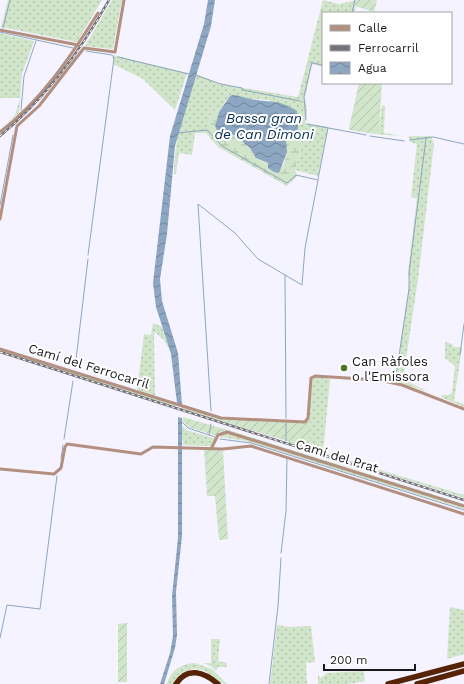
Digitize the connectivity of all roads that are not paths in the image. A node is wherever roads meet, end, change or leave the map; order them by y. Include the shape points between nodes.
1 (124, 0) edge
2 (98, 13) dead end
3 (0, 30) edge
4 (78, 45) junction
5 (0, 132) edge
6 (0, 218) edge
7 (0, 349) edge
8 (464, 409) edge
9 (212, 447) junction
10 (0, 469) edge
11 (464, 506) edge
12 (464, 514) edge
13 (464, 664) edge
14 (464, 671) edge
15 (194, 672) junction
16 (176, 684) edge
17 (211, 684) edge
18 (218, 684) edge
19 (388, 684) edge
20 (417, 684) edge

1 - 6 street via 115,52 84,48 39,106 17,126
2 - 4 street
3 - 4 street
4 - 5 street via 33,101
7 - 8 street, Camí del Ferrocarril via 221,418 305,422 308,418 312,376 379,380 413,388
9 - 10 street via 154,447 140,454 68,444 61,468 54,474
9 - 11 street, Camí del Prat via 218,435 227,432
9 - 12 street via 251,446
13 - 19 highway
14 - 20 highway
15 - 16 highway via 182,676
15 - 17 highway via 204,676
15 - 18 highway via 205,674

